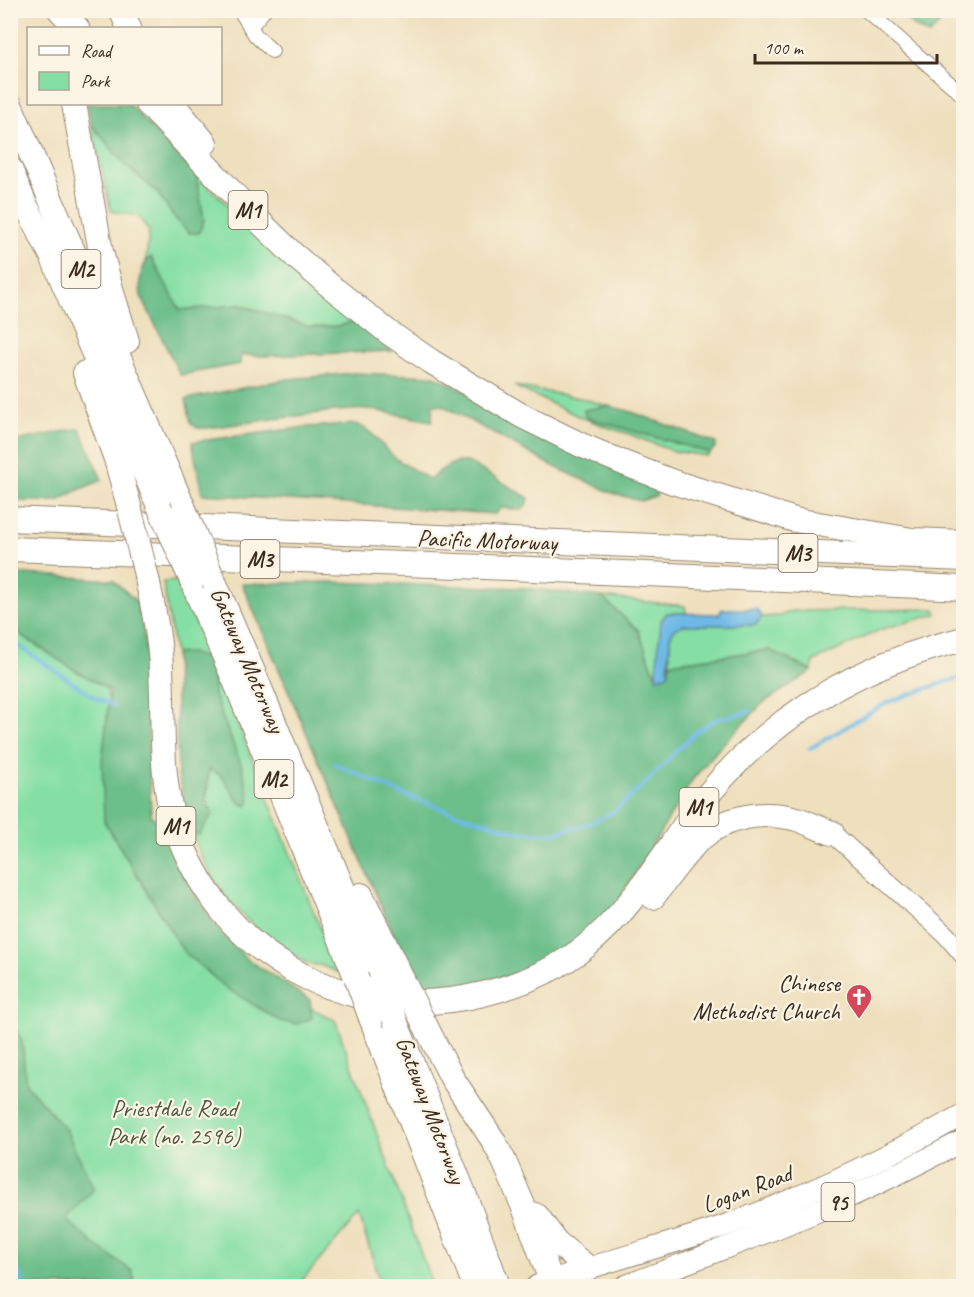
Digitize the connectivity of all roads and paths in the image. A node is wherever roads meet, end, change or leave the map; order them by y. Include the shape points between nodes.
1 (58, 10) edge
2 (121, 10) edge
3 (240, 10) edge
4 (264, 10) edge
5 (866, 10) edge
6 (60, 27) edge
7 (76, 27) edge
8 (129, 27) edge
9 (250, 27) junction
10 (272, 51) dead end
11 (963, 96) edge
12 (10, 105) edge
13 (74, 105) edge
14 (149, 105) edge
15 (174, 105) edge
16 (10, 169) edge
17 (24, 202) junction
18 (357, 307) junction
19 (151, 432) junction
20 (10, 519) edge
21 (963, 542) edge
22 (10, 549) edge
23 (963, 559) edge
24 (963, 588) edge
25 (963, 639) edge
26 (832, 833) joint
27 (963, 956) edge
28 (392, 981) junction
29 (457, 1000) junction
30 (963, 1114) edge
31 (963, 1140) edge
32 (525, 1210) junction
33 (588, 1268) junction
34 (484, 1278) edge
35 (547, 1285) edge
36 (625, 1287) edge

1 - 6 highway
1 - 7 highway
2 - 8 highway
3 - 9 street
4 - 9 street
5 - 11 street
9 - 10 street
12 - 19 highway, Gateway Motorway / M2
13 - 19 highway via 101,252 152,409
14 - 18 highway, M1 via 263,225
15 - 18 highway via 276,220 334,276
16 - 17 highway, Gateway Motorway / M1
17 - 29 highway, M1, bridge via 33,247 94,397 129,506 159,646 167,796 184,850 197,875 238,929 306,978 368,998
17 - 34 highway, Gateway Motorway / M2, bridge via 52,256 235,681 371,1018
18 - 21 highway, M1 via 388,332 487,396 626,464 795,520 912,540
19 - 28 highway, Gateway Motorway / M2, bridge via 321,835
20 - 23 highway, Pacific Motorway / M3
22 - 24 highway, Pacific Motorway / M3
25 - 29 highway, M1 via 885,663 805,706 761,740 717,785 633,896 585,947 520,984
26 - 27 street via 933,922
26 - 29 highway via 797,819 771,815 740,818 719,826 699,840 617,938 582,965 533,991 494,1003 482,1006
28 - 32 highway, bridge via 424,1023 452,1078 493,1140
28 - 34 highway, Gateway Motorway / M2, bridge via 396,1023 455,1171
30 - 33 main road, Logan Road / 95 via 820,1188 722,1226
31 - 36 main road, Logan Road / 95 via 818,1211
32 - 33 highway via 537,1216 556,1242
32 - 35 highway
33 - 35 main road, Logan Road / 95

